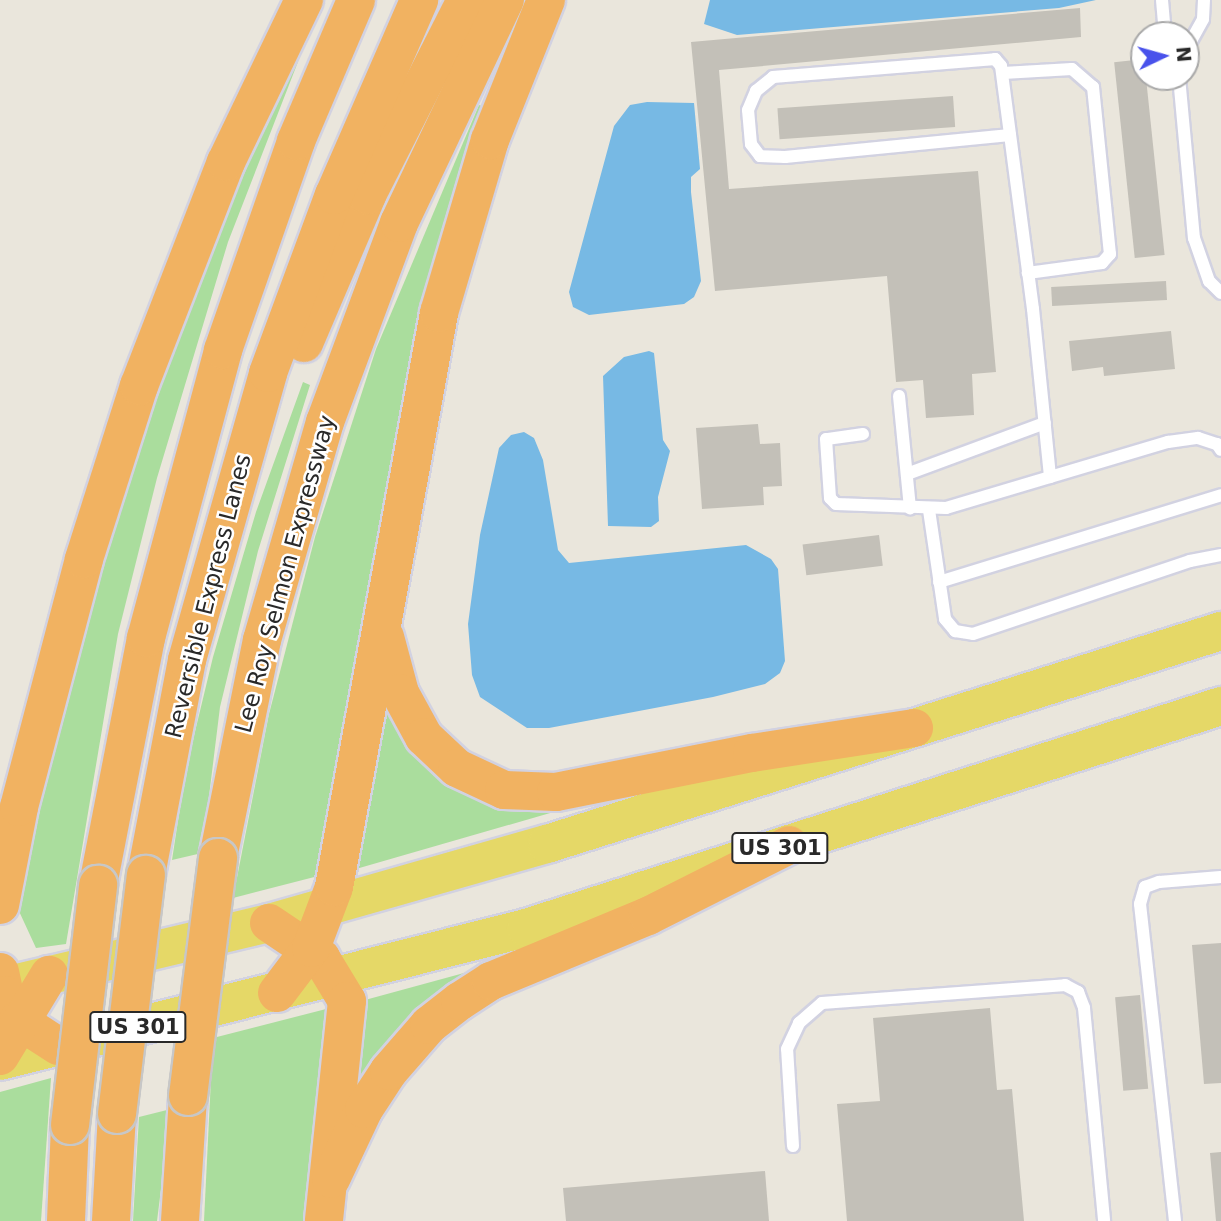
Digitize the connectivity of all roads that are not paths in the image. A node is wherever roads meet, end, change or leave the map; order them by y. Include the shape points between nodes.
1 (304, 0) edge
2 (356, 0) edge
3 (419, 0) edge
4 (466, 0) edge
5 (505, 0) edge
6 (546, 0) edge
7 (1162, 0) edge
8 (1204, 0) edge
9 (1164, 21) edge
10 (1200, 24) edge
11 (1003, 74) junction
12 (1180, 91) edge
13 (1010, 135) junction
14 (1028, 273) junction
15 (1221, 293) edge
16 (899, 396) dead end
17 (1045, 423) junction
18 (863, 434) dead end
19 (1221, 450) edge
20 (244, 452) junction
21 (907, 474) junction
22 (1050, 477) junction
23 (1221, 495) edge
24 (910, 508) junction
25 (929, 510) junction
26 (1221, 555) edge
27 (939, 582) junction
28 (383, 625) junction
29 (1221, 631) edge
30 (1221, 706) edge
31 (914, 728) junction
32 (19, 807) junction
33 (789, 845) junction
34 (0, 846) edge
35 (1221, 877) edge
36 (0, 905) edge
37 (328, 907) junction
38 (269, 923) junction
39 (310, 948) junction
40 (49, 975) junction
41 (337, 978) junction
42 (1, 982) edge
43 (276, 993) junction
44 (18, 1020) junction
45 (58, 1046) junction
46 (0, 1056) edge
47 (0, 1061) edge
48 (793, 1146) dead end
49 (331, 1179) junction
50 (66, 1221) edge
51 (111, 1221) edge
52 (180, 1221) edge
53 (324, 1221) edge
54 (1104, 1221) edge
55 (1175, 1221) edge

1 - 32 highway via 226,162 156,338 84,559
2 - 50 highway, bridge via 287,167 219,363 146,638 98,885 70,1125
3 - 20 highway, Reversible Express Lanes via 329,206
4 - 20 highway via 367,195 298,356
5 - 52 highway, Lee Roy Selmon Expressway, bridge via 399,223 325,422 262,640 218,858 188,1097
6 - 28 highway via 490,140 439,313
7 - 9 lane
8 - 10 lane
11 - 13 lane
11 - 13 lane via 995,59 773,77 756,91 748,110 751,144 760,156 785,157
11 - 14 lane via 1072,69 1093,87 1110,254 1102,263
12 - 15 lane via 1194,238 1209,281
13 - 14 lane
14 - 17 lane
16 - 21 lane
17 - 21 lane
17 - 22 lane
18 - 24 lane via 826,439 830,498 836,504
19 - 22 lane via 1198,438 1168,442
20 - 51 highway, Reversible Express Lanes, bridge via 187,660 146,875 117,1114
21 - 24 lane
22 - 25 lane
23 - 27 lane
24 - 25 lane
25 - 27 lane
26 - 27 lane via 1190,561 973,634 955,631 945,619
28 - 31 highway via 395,678 416,726 457,768 504,790 556,792 752,753
28 - 37 highway
29 - 31 main road
30 - 33 main road, US 301
31 - 37 main road via 547,845
32 - 34 highway
32 - 36 highway
33 - 41 main road, US 301 via 526,928
33 - 49 highway via 648,916 491,981 460,1001 416,1039 382,1081
35 - 55 lane via 1144,887 1140,904
37 - 38 main road
37 - 39 highway
38 - 39 highway
38 - 40 main road
39 - 41 highway
39 - 43 highway
40 - 42 main road
40 - 44 highway
41 - 43 main road, US 301
41 - 49 highway via 348,1012
42 - 44 highway
43 - 45 main road, US 301
44 - 45 highway
44 - 46 highway
45 - 47 main road, US 301
48 - 54 lane via 787,1049 799,1023 822,1003 1065,985 1078,992 1084,1008
49 - 53 highway

